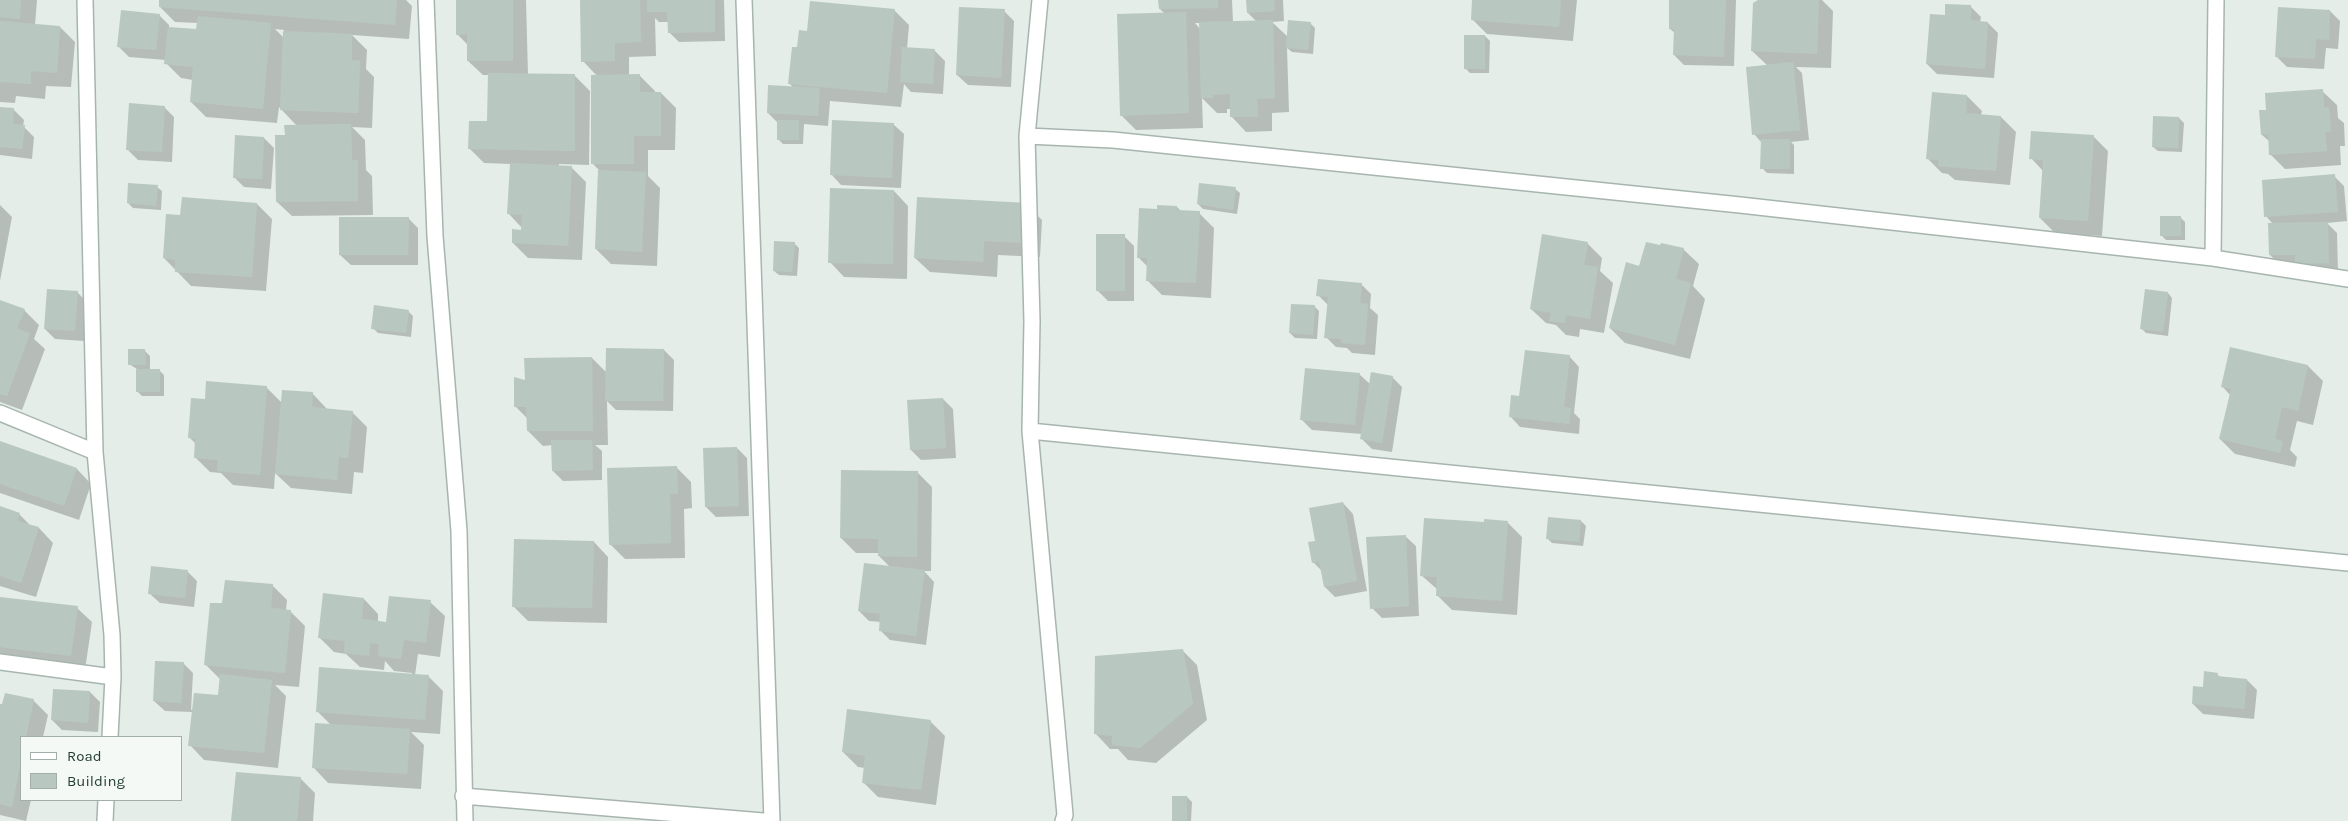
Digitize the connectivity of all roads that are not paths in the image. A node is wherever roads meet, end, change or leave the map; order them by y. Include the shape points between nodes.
1 (85, 0) edge
2 (426, 0) edge
3 (744, 0) edge
4 (1040, 0) edge
5 (2216, 0) edge
6 (1027, 136) junction
7 (2213, 258) junction
8 (2348, 279) edge
9 (0, 413) edge
10 (1030, 431) junction
11 (95, 452) junction
12 (2348, 563) edge
13 (0, 662) edge
14 (113, 677) junction
15 (110, 736) edge
16 (463, 796) junction
17 (106, 801) edge
18 (105, 821) edge
19 (465, 821) edge
20 (763, 821) edge
21 (772, 821) edge
22 (1063, 821) edge

1 - 11 street
2 - 16 street via 435,236 459,531
3 - 21 street
4 - 6 street
5 - 7 street
6 - 7 street via 1113,140 1721,202
6 - 10 street via 1032,321
7 - 8 street
9 - 11 street
10 - 12 street
10 - 22 street
11 - 14 street
13 - 14 street
14 - 15 street
16 - 19 street
16 - 20 street
17 - 18 street

